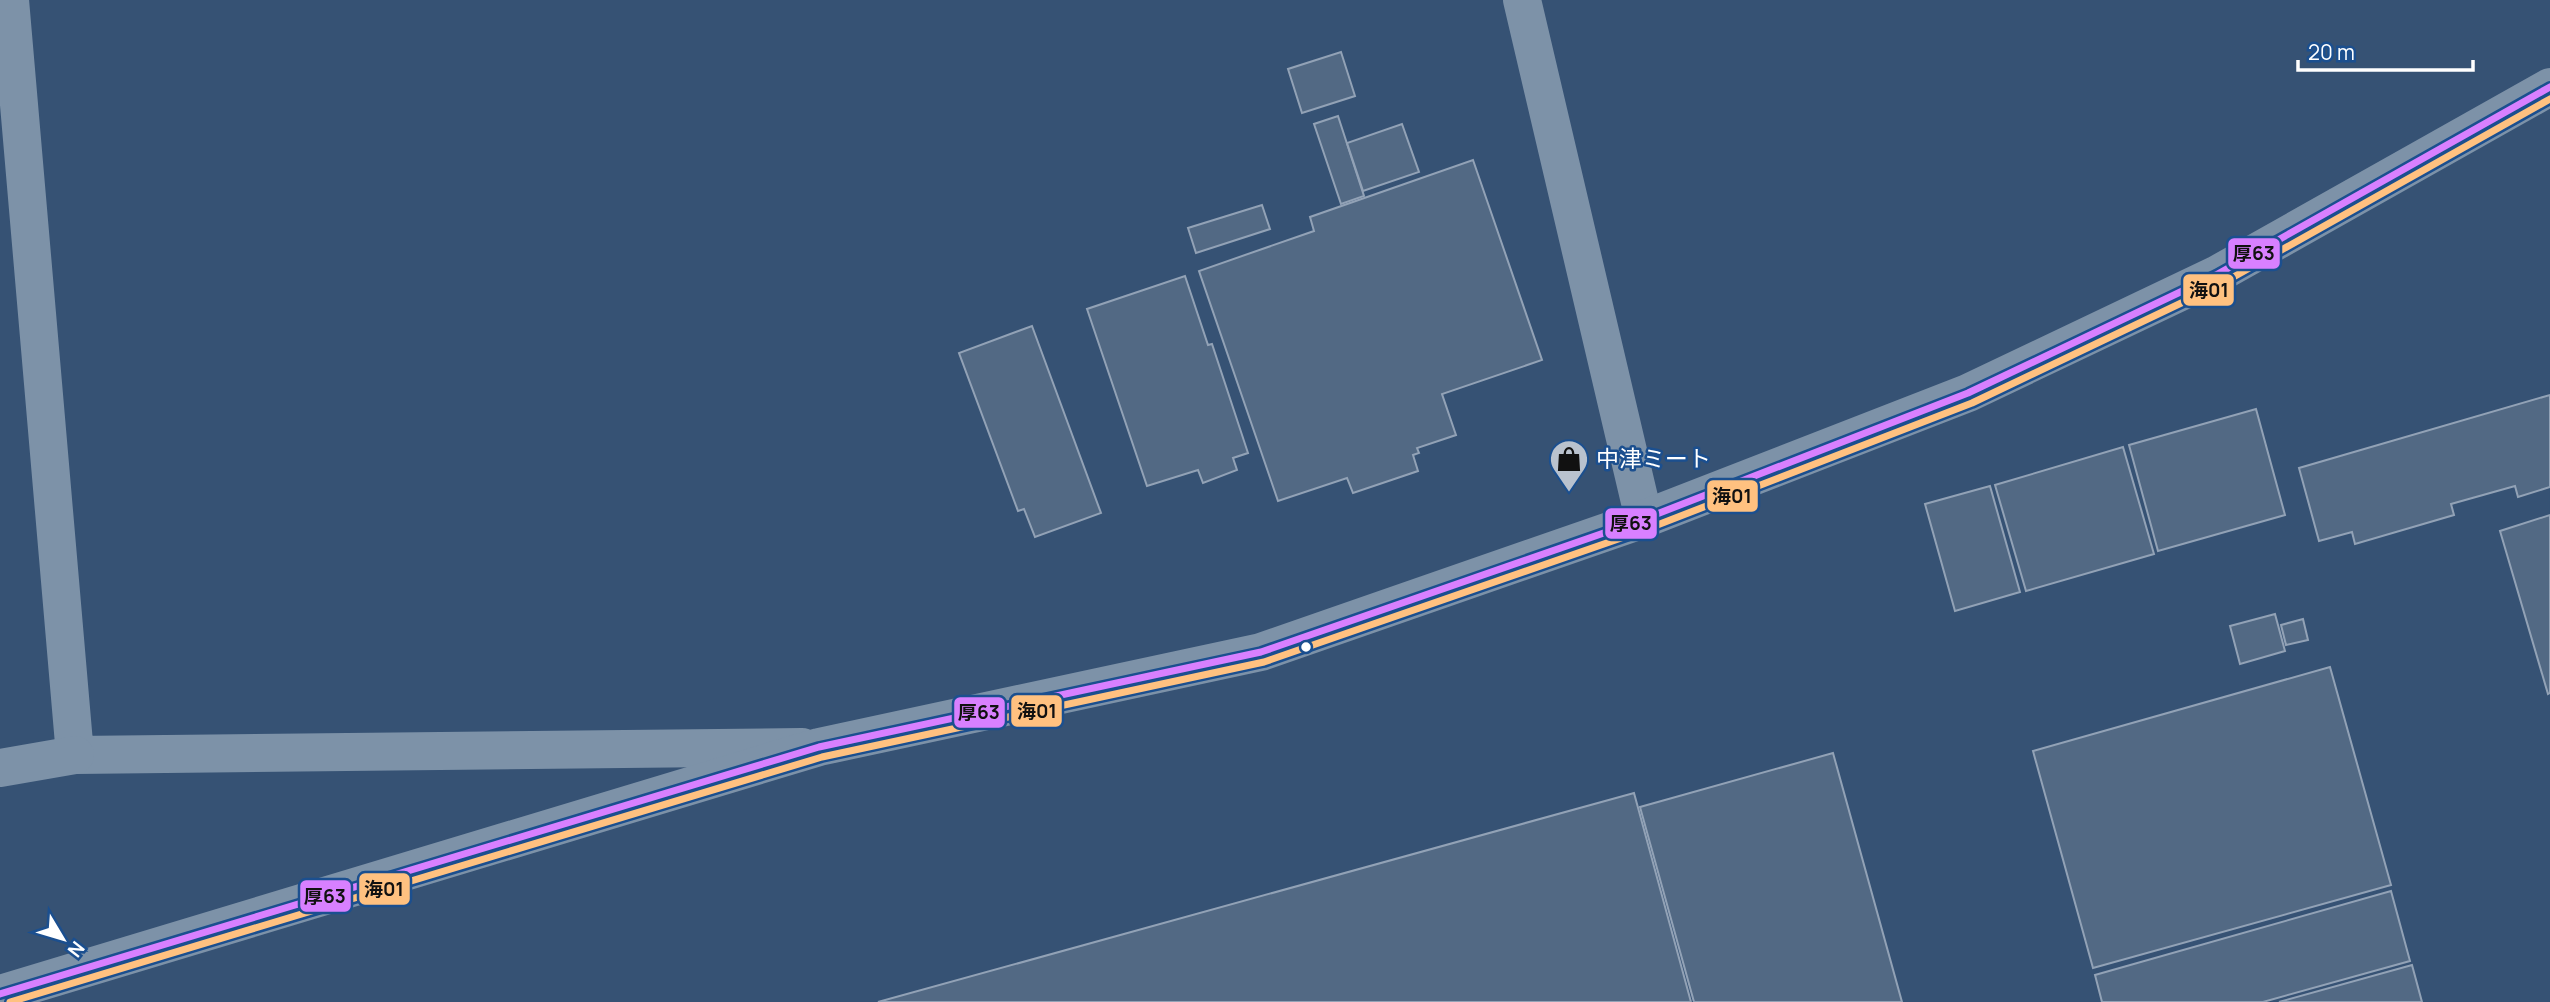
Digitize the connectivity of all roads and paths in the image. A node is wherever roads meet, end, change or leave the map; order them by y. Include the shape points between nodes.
1 (10, 0) edge
2 (1522, 0) edge
3 (2550, 87) edge
4 (1644, 519) junction
5 (819, 747) junction
6 (75, 755) junction
7 (0, 768) edge
8 (0, 994) edge

1 - 6 street
2 - 4 street
3 - 4 street via 2204,281 1968,393
4 - 5 street via 1261,652
5 - 6 street
5 - 8 street
6 - 7 street

